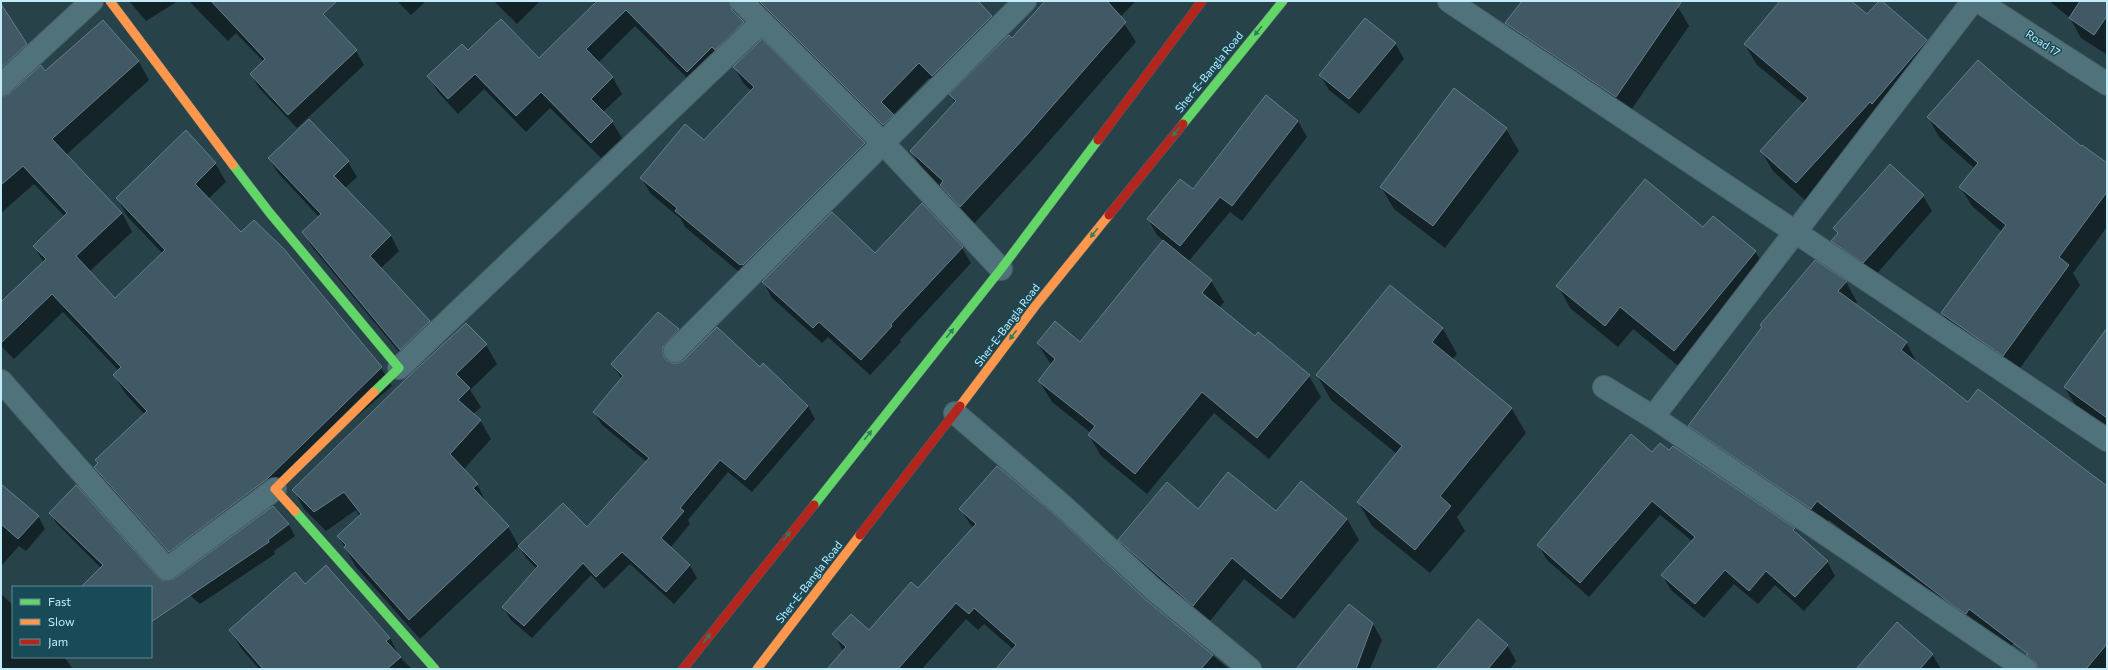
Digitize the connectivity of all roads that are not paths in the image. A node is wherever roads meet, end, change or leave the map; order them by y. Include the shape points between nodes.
1 (92, 1) edge
2 (110, 1) edge
3 (741, 1) edge
4 (1025, 1) edge
5 (1202, 1) edge
6 (1282, 1) edge
7 (1449, 1) edge
8 (1973, 1) edge
9 (1978, 1) edge
10 (762, 22) junction
11 (2107, 84) edge
12 (1, 85) edge
13 (884, 144) junction
14 (1796, 232) junction
15 (1001, 269) junction
16 (676, 351) dead end
17 (398, 368) junction
18 (1, 382) edge
19 (1604, 387) dead end
20 (955, 413) junction
21 (1653, 417) junction
22 (2107, 440) edge
23 (275, 489) junction
24 (435, 669) edge
25 (683, 669) edge
26 (757, 669) edge
27 (1250, 669) edge
28 (2025, 669) edge

1 - 12 street
2 - 17 main road via 269,212
3 - 10 street
4 - 13 street
5 - 15 main road
6 -> 20 main road, Sher-E-Bangla Road via 1036,305
7 - 14 street
8 - 14 street
9 - 11 street, Road 17
10 - 13 street
10 - 17 street
13 - 15 street
13 - 16 street
14 - 21 street
14 - 22 street
25 -> 15 main road
17 - 23 main road
18 - 23 street via 167,569
19 - 21 street
20 - 26 main road, Sher-E-Bangla Road
20 - 27 street via 1062,505 1153,589
21 - 28 street
23 - 24 main road

